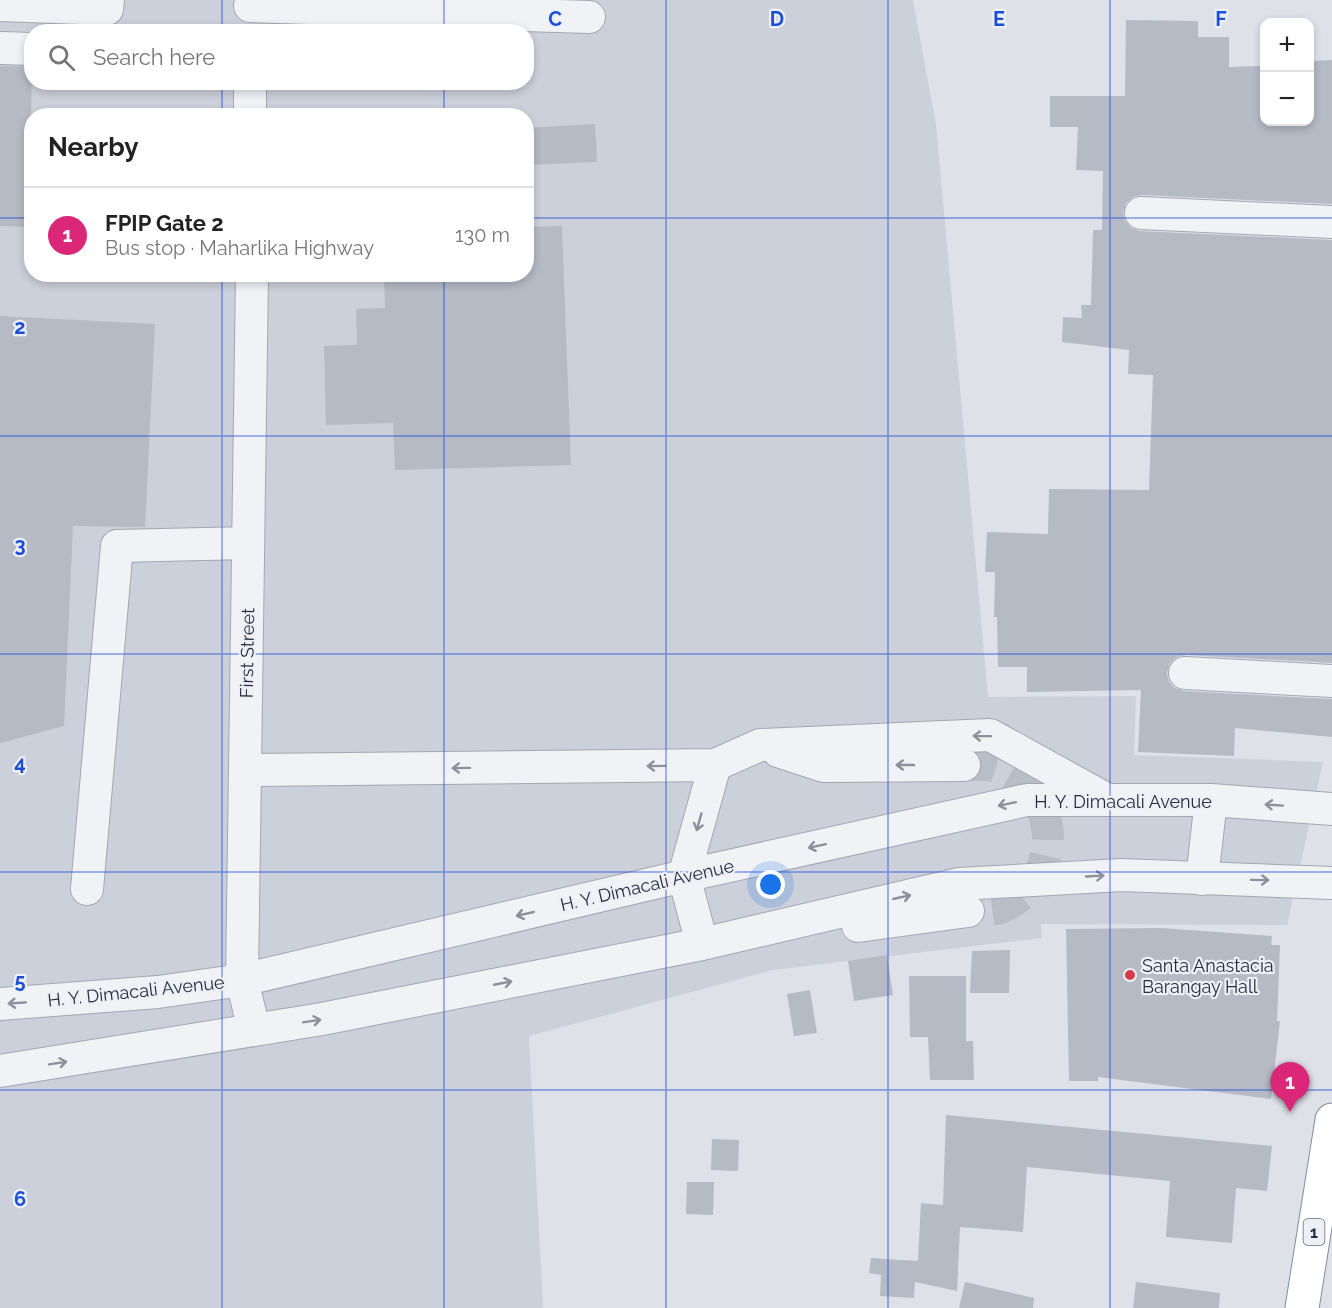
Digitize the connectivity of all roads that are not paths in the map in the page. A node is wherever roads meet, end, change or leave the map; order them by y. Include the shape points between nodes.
1 (108, 0) edge
2 (0, 5) edge
3 (366, 5) edge
4 (250, 12) edge
5 (589, 17) dead end
6 (0, 48) edge
7 (24, 49) edge
8 (250, 90) edge
9 (250, 108) edge
10 (1141, 213) dead end
11 (1332, 222) edge
12 (252, 282) edge
13 (248, 543) junction
14 (1185, 673) dead end
15 (1332, 681) edge
16 (760, 745) junction
17 (715, 765) junction
18 (964, 765) tunnel mouth
19 (245, 770) junction
20 (1107, 800) junction
21 (1211, 800) junction
22 (1332, 809) edge
23 (684, 876) junction
24 (1202, 879) junction
25 (1332, 883) edge
26 (87, 889) dead end
27 (968, 911) tunnel mouth
28 (779, 925) junction
29 (702, 944) junction
30 (242, 980) junction
31 (0, 1004) edge
32 (254, 1030) junction
33 (0, 1071) edge
34 (1332, 1120) edge
35 (1302, 1308) edge

1 - 2 street via 106,9
3 - 4 street
3 - 5 street
6 - 7 street
8 - 9 street
10 - 11 street
12 - 13 street, First Street
13 - 19 street, First Street
13 - 26 street via 117,546
14 - 15 street
16 - 17 street
18 -> 16 street via 824,766
20 -> 16 street via 990,735
17 -> 19 street
17 -> 23 street
19 - 30 street, First Street
20 - 21 street, H. Y. Dimacali Avenue
20 -> 23 street, H. Y. Dimacali Avenue via 1027,800
22 -> 21 street, H. Y. Dimacali Avenue
21 - 24 street
23 - 29 street
23 -> 30 street, H. Y. Dimacali Avenue
24 -> 25 street
28 -> 24 street via 959,884 1122,875
27 - 28 street via 828,930
28 - 29 street
32 -> 29 street
30 -> 31 street, H. Y. Dimacali Avenue via 158,992
30 - 32 street, First Street
33 -> 32 street
34 - 35 highway, 1

